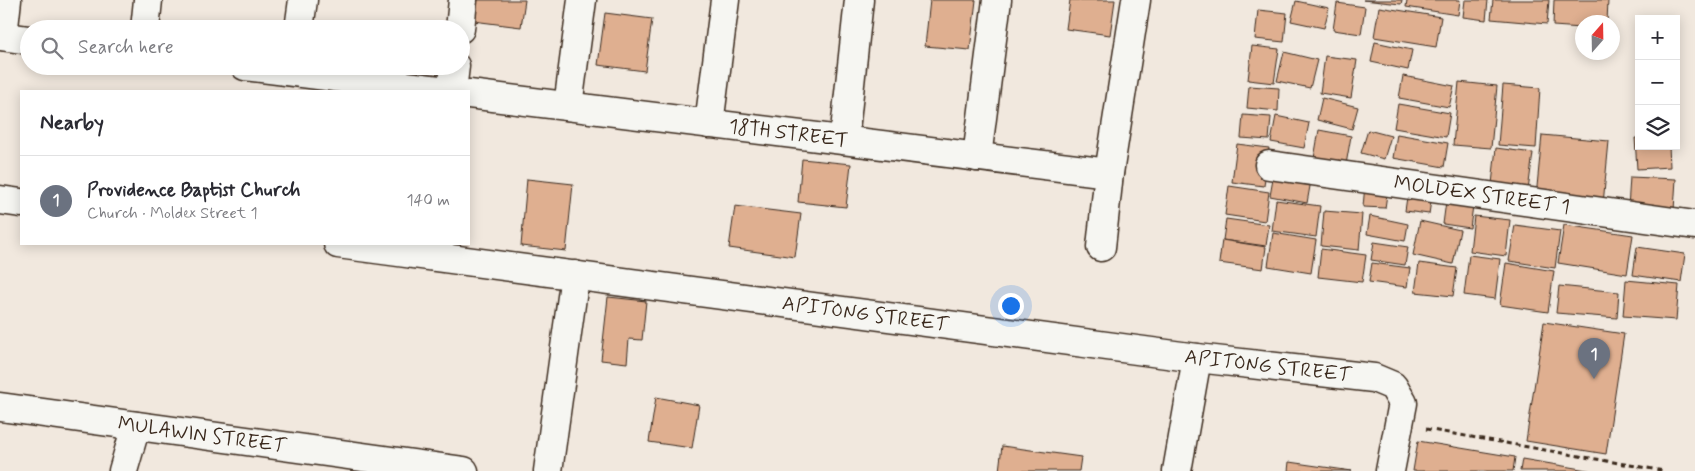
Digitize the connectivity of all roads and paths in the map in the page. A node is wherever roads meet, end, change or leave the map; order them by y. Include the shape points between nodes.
1 (7, 0) edge
2 (148, 0) edge
3 (303, 0) edge
4 (464, 0) edge
5 (582, 0) edge
6 (725, 0) edge
7 (859, 0) edge
8 (997, 0) edge
9 (1136, 0) edge
10 (146, 20) edge
11 (300, 20) edge
12 (461, 20) edge
13 (11, 37) edge
14 (336, 75) edge
15 (454, 75) edge
16 (440, 90) edge
17 (452, 90) edge
18 (470, 94) edge
19 (568, 106) junction
20 (708, 124) junction
21 (844, 140) junction
22 (977, 157) junction
23 (1269, 165) dead end
24 (1109, 173) junction
25 (0, 200) edge
26 (20, 203) edge
27 (1695, 225) edge
28 (346, 245) edge
29 (1101, 247) dead end
30 (576, 274) junction
31 (1197, 358) junction
32 (0, 407) edge
33 (1398, 422) junction
34 (136, 426) junction
35 (340, 463) edge
36 (123, 471) edge
37 (464, 471) edge
38 (548, 471) edge
39 (1177, 471) edge
40 (1390, 471) edge
41 (1664, 471) edge

1 - 13 street
2 - 10 street
3 - 11 street
4 - 12 street
5 - 19 street
6 - 20 street
7 - 21 street
8 - 22 street
9 - 24 street
14 - 16 street
15 - 17 street
18 - 19 street, 18TH STREET
19 - 20 street, 18TH STREET
20 - 21 street, 18TH STREET
21 - 22 street, 18TH STREET
22 - 24 street, 18TH STREET
23 - 27 street, MOLDEX STREET 1
24 - 29 street
25 - 26 street
28 - 30 street, APITONG STREET
30 - 31 street, APITONG STREET
30 - 38 street
31 - 33 street, APITONG STREET via 1374,378 1393,386 1403,403
31 - 39 street
32 - 34 street, MULAWIN STREET
33 - 40 street
33 - 41 path
34 - 35 street, MULAWIN STREET
34 - 36 street
35 - 37 street, MULAWIN STREET

